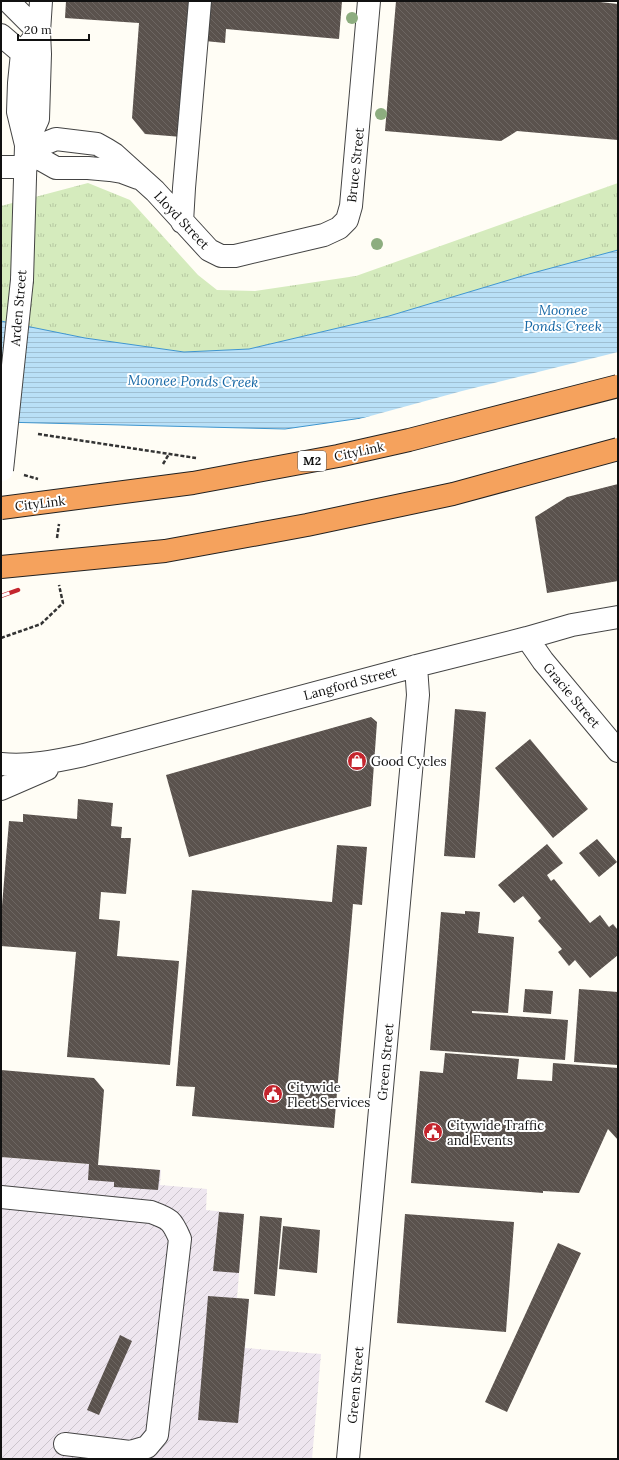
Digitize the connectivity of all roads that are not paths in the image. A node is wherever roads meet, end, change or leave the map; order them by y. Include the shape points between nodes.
1 (8, 1) edge
2 (42, 1) edge
3 (200, 1) edge
4 (369, 1) edge
5 (39, 32) junction
6 (1, 35) edge
7 (31, 54) junction
8 (26, 154) junction
9 (1, 167) edge
10 (144, 182) junction
11 (182, 222) junction
12 (221, 256) joint
13 (618, 386) edge
14 (618, 449) edge
15 (1, 475) edge
16 (1, 508) edge
17 (1, 567) edge
18 (618, 617) edge
19 (527, 638) junction
20 (416, 666) junction
21 (618, 751) edge
22 (84, 755) junction
23 (1, 764) edge
24 (1, 788) edge
25 (1, 1196) edge
26 (65, 1444) dead end
27 (348, 1459) edge

1 - 5 street
2 - 5 street, Arden Street
3 - 11 street
4 - 12 street, Bruce Street via 354,186 346,220 339,228 324,234 235,256
5 - 7 street, Arden Street
6 - 7 street
7 - 8 street, Arden Street via 18,112
8 - 9 street
8 - 10 street, Lloyd Street via 56,168 110,170
8 - 10 street, Lloyd Street via 56,139 96,144 114,154
8 - 15 street, Arden Street, bridge via 22,280
10 - 11 street, Lloyd Street via 169,205
11 - 12 street, Lloyd Street via 209,250
13 - 16 highway, CityLink / M2, bridge via 338,456 193,483
14 - 17 highway, bridge via 453,494 307,525 165,551
18 - 19 street, Langford Street via 572,624
19 - 20 street, Langford Street
19 - 21 street, Gracie Street
20 - 22 street, Langford Street
20 - 27 street, Green Street via 418,695
22 - 23 street, Langford Street via 32,765
22 - 24 street, Langford Street
25 - 26 street via 151,1212 174,1224 180,1239 157,1435 148,1447 130,1452

